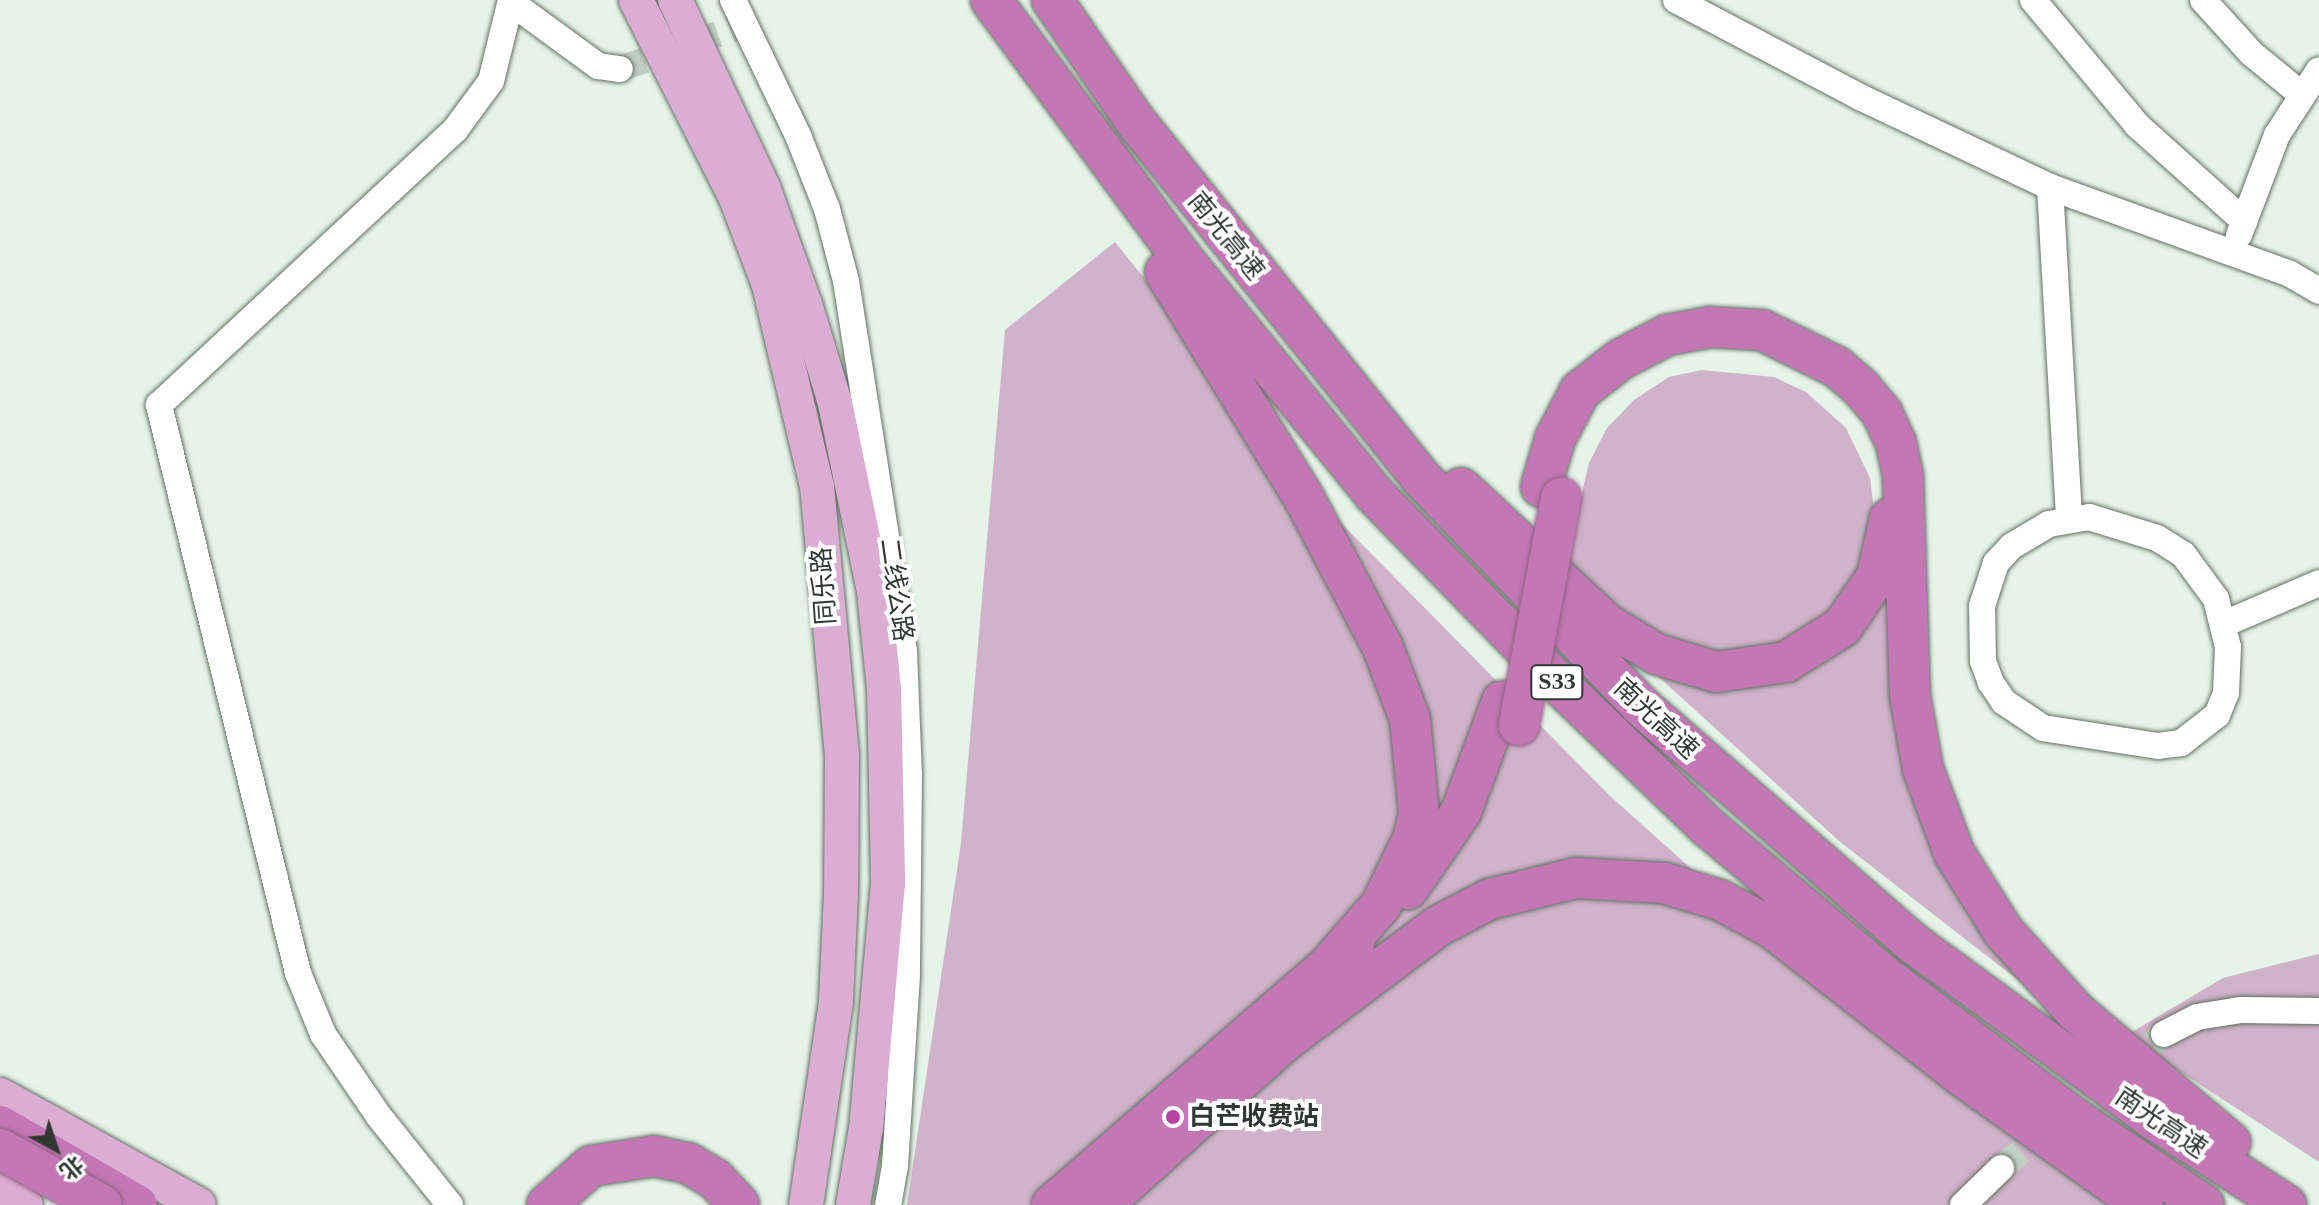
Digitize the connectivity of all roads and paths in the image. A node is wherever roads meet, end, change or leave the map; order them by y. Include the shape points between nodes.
1 (636, 0) edge
2 (675, 0) edge
3 (733, 0) edge
4 (991, 0) edge
5 (1052, 0) edge
6 (1676, 0) edge
7 (2033, 0) edge
8 (2203, 0) edge
9 (511, 1) edge
10 (1021, 46) junction
11 (620, 69) tunnel mouth
12 (2319, 70) edge
13 (2301, 94) junction
14 (2050, 187) junction
15 (2244, 221) junction
16 (2232, 255) junction
17 (2319, 291) edge
18 (1309, 342) junction
19 (1551, 492) junction
20 (2069, 518) junction
21 (2319, 583) edge
22 (2224, 624) junction
23 (1511, 713) junction
24 (1333, 960) junction
25 (2319, 1011) edge
26 (2164, 1034) tunnel mouth
27 (1289, 1038) junction
28 (0, 1095) edge
29 (0, 1126) edge
30 (0, 1149) edge
31 (2001, 1168) tunnel mouth
32 (0, 1190) edge
33 (26, 1205) edge
34 (102, 1205) edge
35 (137, 1205) edge
36 (199, 1205) edge
37 (450, 1205) edge
38 (547, 1205) edge
39 (739, 1205) edge
40 (806, 1205) edge
41 (853, 1205) edge
42 (888, 1205) edge
43 (1052, 1205) edge
44 (1102, 1205) edge
45 (1963, 1205) edge
46 (2143, 1205) edge
47 (2204, 1205) edge
48 (2286, 1205) edge
49 (2312, 1205) edge

1 - 40 main road, 同乐路 via 682,83 753,241 786,351 817,486 842,755 841,894 836,1002
2 - 41 main road, 同乐路 via 763,187 805,304 835,403 874,592 884,688 888,883 866,1128
3 - 42 street, 二线公路 via 799,138 827,209 846,281 904,652 907,975
4 - 10 highway, 南光高速 / S33
5 - 18 highway, 南光高速 / S33 via 1136,122
6 - 14 street via 1862,98
7 - 15 street via 2137,125
8 - 13 street via 2251,53
9 - 11 street via 598,66
9 - 37 street via 491,81 455,130 159,405 298,973 323,1034 378,1115
10 - 24 highway via 1304,498 1401,689 1417,775 1419,814 1413,839 1381,905
10 - 47 highway, 南光高速 / S33 via 1181,257 1374,494 1640,764 1882,974 2080,1122
12 - 13 street
13 - 15 street via 2272,145
14 - 16 street
14 - 20 street
15 - 16 street
16 - 17 street via 2290,274
18 - 19 highway via 1572,594 1637,644 1683,666 1716,672 1756,670 1816,647 1842,627 1877,576 1890,509 1875,445 1836,394 1779,362 1701,353 1662,361 1623,387 1594,419
18 - 48 highway, 南光高速 / S33 via 1484,549 1740,797 1988,1001
19 - 23 highway, bridge
19 - 49 highway via 1555,439 1580,391 1621,359 1667,335 1710,327 1762,330 1837,367 1862,389 1882,413 1899,454 1907,520 1910,696 1923,769 1954,853 2003,931 2076,1012 2173,1097
20 - 22 street via 2109,520 2183,554 2203,576
20 - 22 street via 2012,546 1986,583 1983,661 2004,702 2022,718 2066,733 2158,746 2181,743 2217,715 2226,693
21 - 22 street
23 - 24 highway via 1441,845 1392,907
23 - 27 highway via 1492,797 1454,864 1405,924
24 - 43 highway
25 - 26 street via 2241,1010 2197,1017
27 - 44 highway
27 - 46 highway via 1438,926 1490,899 1576,878 1664,883 1720,900 1772,928 1958,1073
28 - 36 main road
29 - 35 highway
30 - 34 highway, bridge
31 - 45 street
32 - 33 main road
38 - 39 highway via 591,1166 654,1156 688,1163 715,1179

